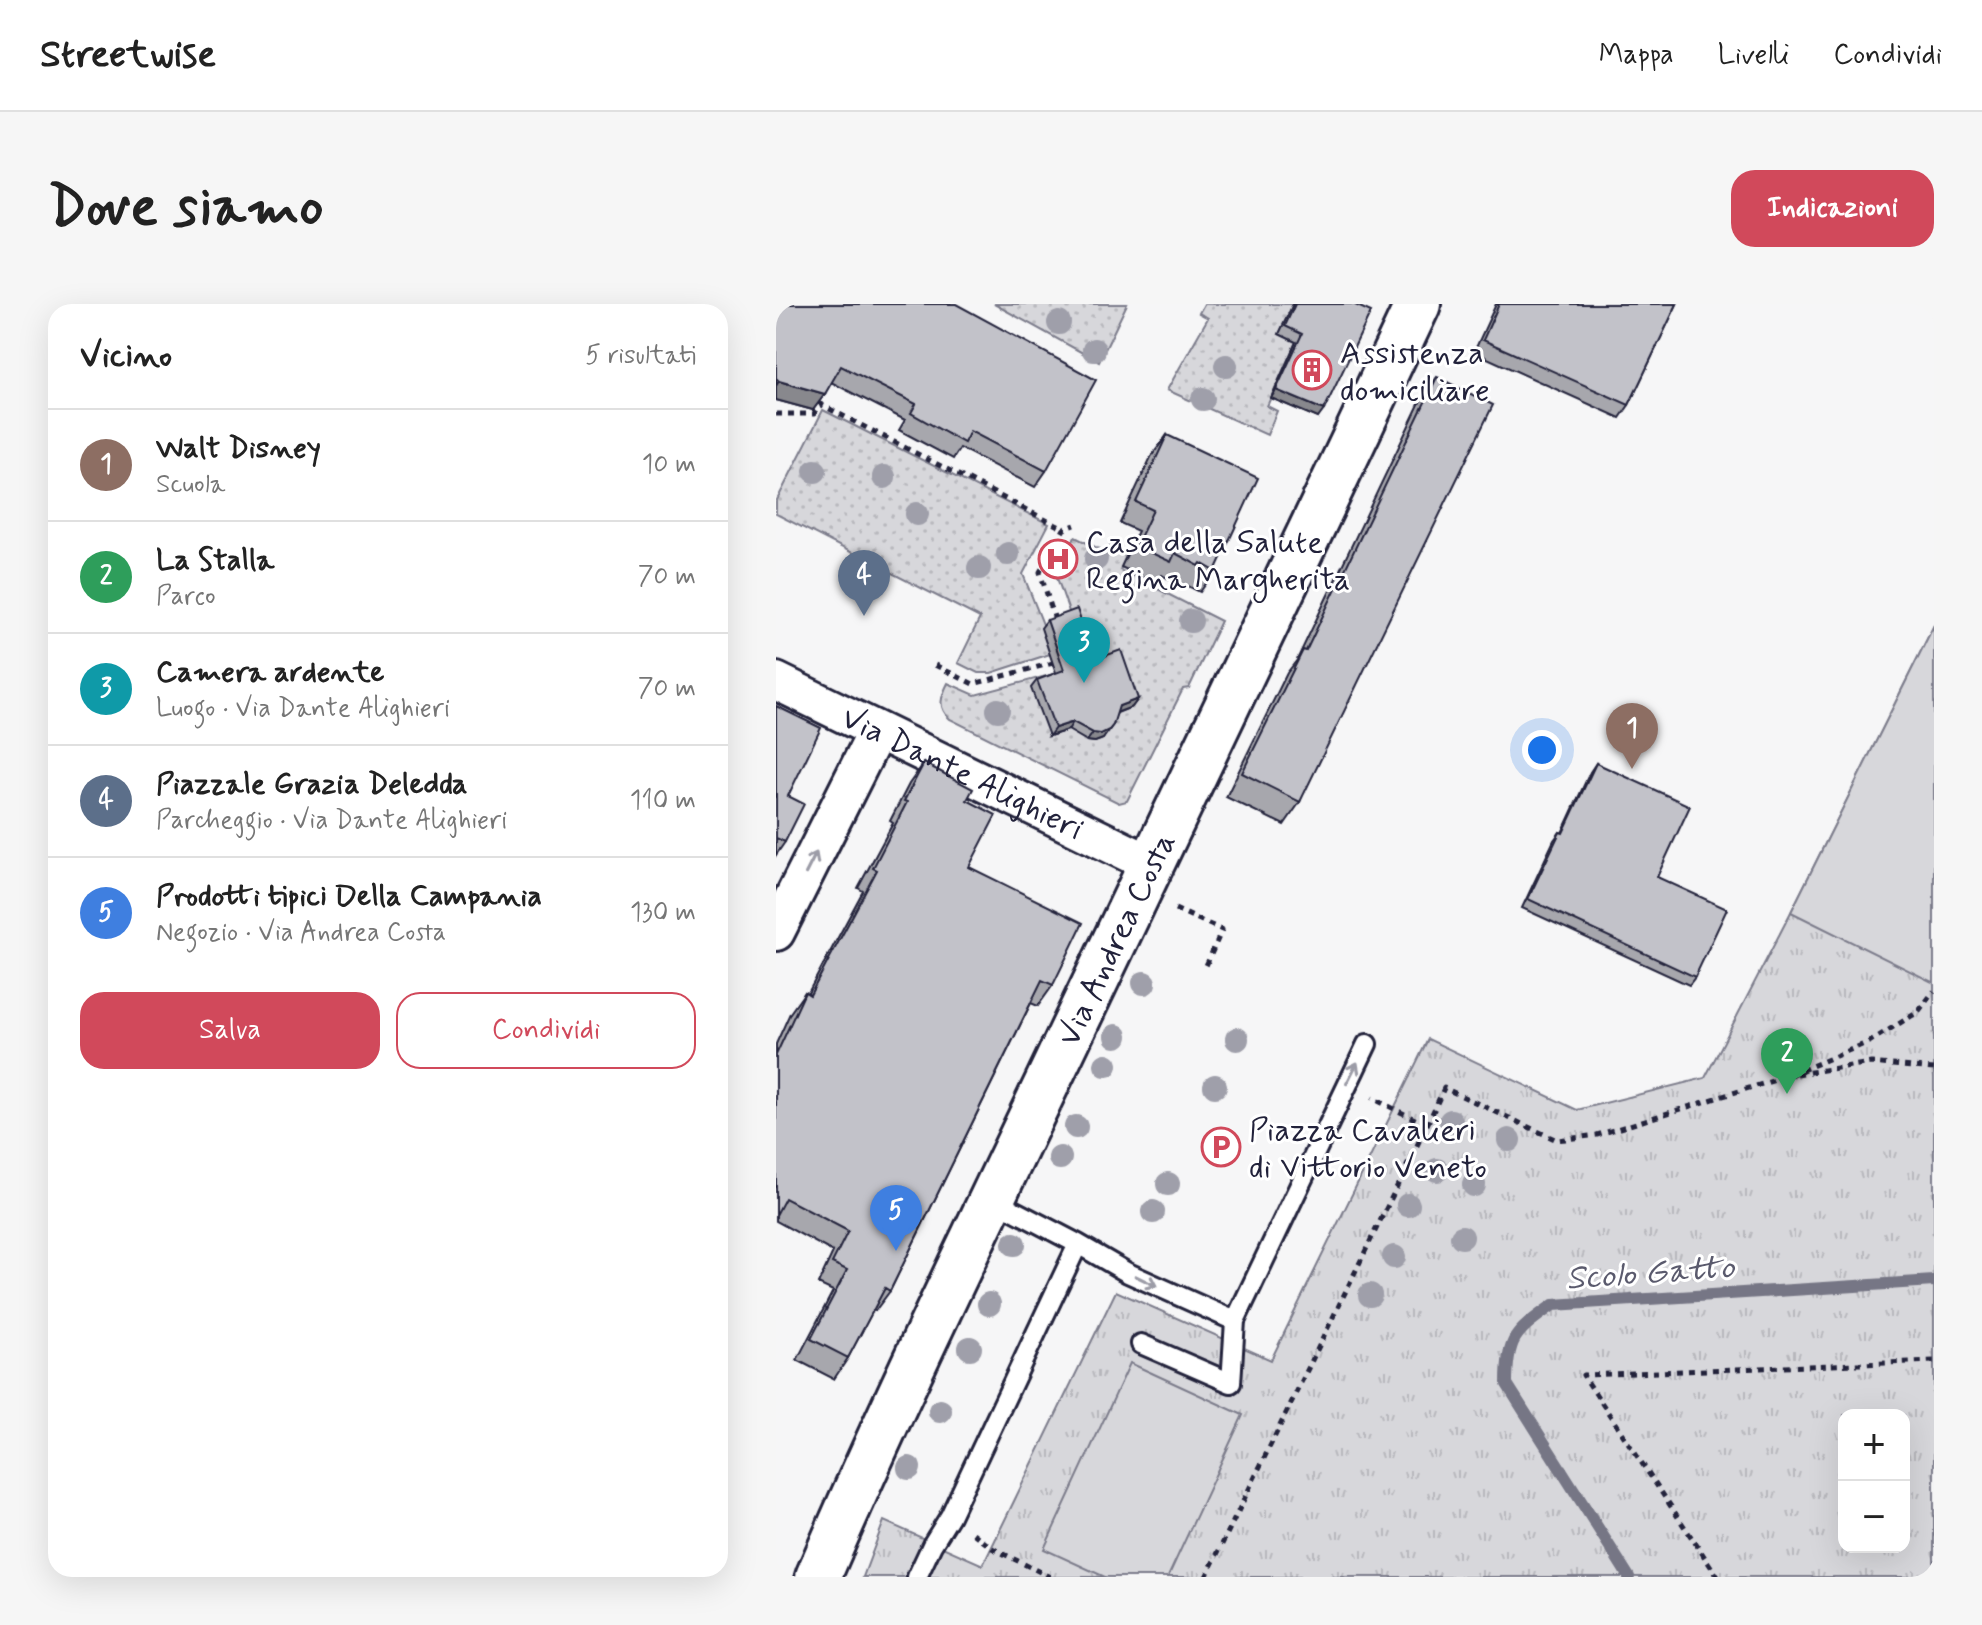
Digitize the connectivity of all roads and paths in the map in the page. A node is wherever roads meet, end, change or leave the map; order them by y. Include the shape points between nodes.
1 (1418, 304) edge
2 (776, 414) edge
3 (1075, 525) dead end
4 (1064, 529) junction
5 (1056, 623) edge
6 (1053, 663) dead end
7 (935, 665) dead end
8 (776, 681) edge
9 (877, 731) junction
10 (1144, 878) junction
11 (776, 932) edge
12 (1204, 970) dead end
13 (1934, 991) edge
14 (1367, 1044) dead end
15 (1934, 1069) edge
16 (1788, 1076) junction
17 (1346, 1085) junction
18 (1427, 1125) junction
19 (992, 1199) junction
20 (1078, 1244) junction
21 (1235, 1321) junction
22 (1141, 1344) dead end
23 (1934, 1361) edge
24 (950, 1516) junction
25 (818, 1577) edge
26 (917, 1577) edge
27 (1050, 1577) edge
28 (1206, 1577) edge
29 (1718, 1577) edge

1 - 10 main road, Via Andrea Costa
2 - 4 path via 814,414 820,404
3 - 4 path
4 - 5 path via 1040,572
6 - 7 path via 973,684
8 - 9 street, Via Dante Alighieri
9 - 10 street, Via Dante Alighieri
11 -> 9 street
10 - 12 path via 1222,930
10 - 19 main road, Via Andrea Costa
13 - 16 path via 1918,1012 1869,1042
17 -> 14 lane
15 - 16 path via 1871,1063
16 - 18 path via 1597,1135 1557,1140 1444,1088
17 - 18 path
17 - 21 lane
18 - 28 path
19 - 20 lane
19 - 25 main road, Via Andrea Costa
20 -> 21 lane via 1128,1273
20 - 24 lane
21 - 22 lane via 1231,1383
23 - 29 path via 1583,1375
24 - 26 lane
24 - 27 path via 992,1548

